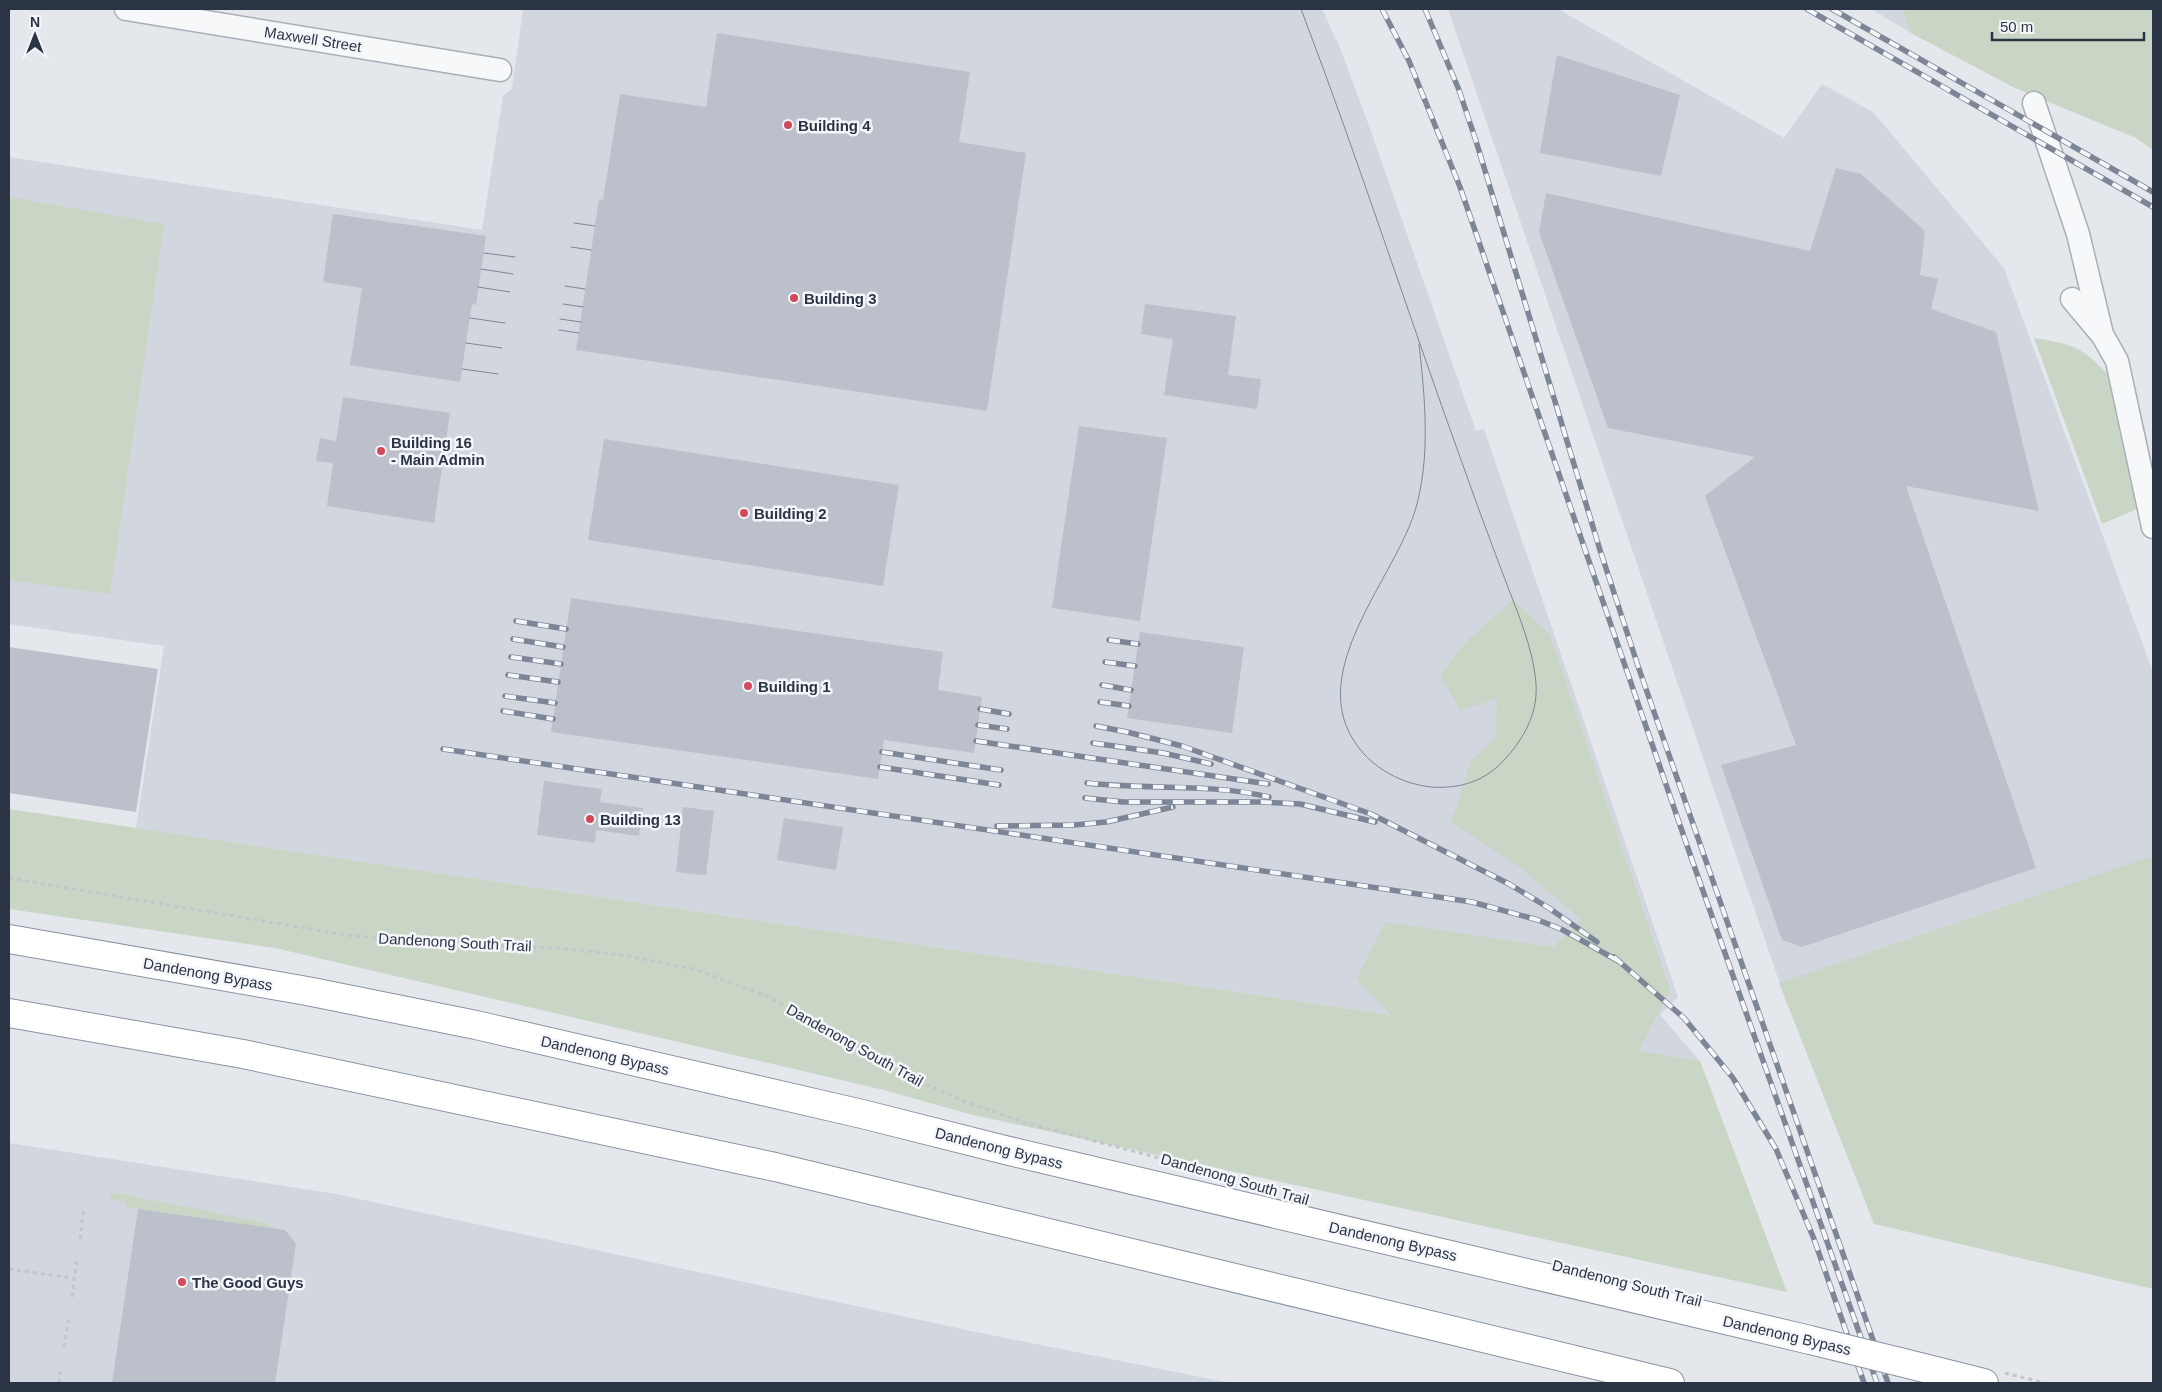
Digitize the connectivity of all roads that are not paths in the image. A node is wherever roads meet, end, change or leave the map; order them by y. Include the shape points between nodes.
1 (126, 9) edge
2 (500, 70) dead end
3 (2034, 104) dead end
4 (2072, 299) dead end
5 (2102, 334) junction
6 (2153, 527) edge
7 (9, 939) edge
8 (9, 1013) edge
9 (1670, 1383) edge
10 (1984, 1383) edge

1 - 2 street, Maxwell Street
3 - 5 street via 2078,234
4 - 5 street
5 - 6 street via 2112,349 2122,378
7 - 10 highway, Dandenong Bypass, bridge via 307,991 476,1025 862,1114
8 - 9 highway via 290,1064 775,1167

